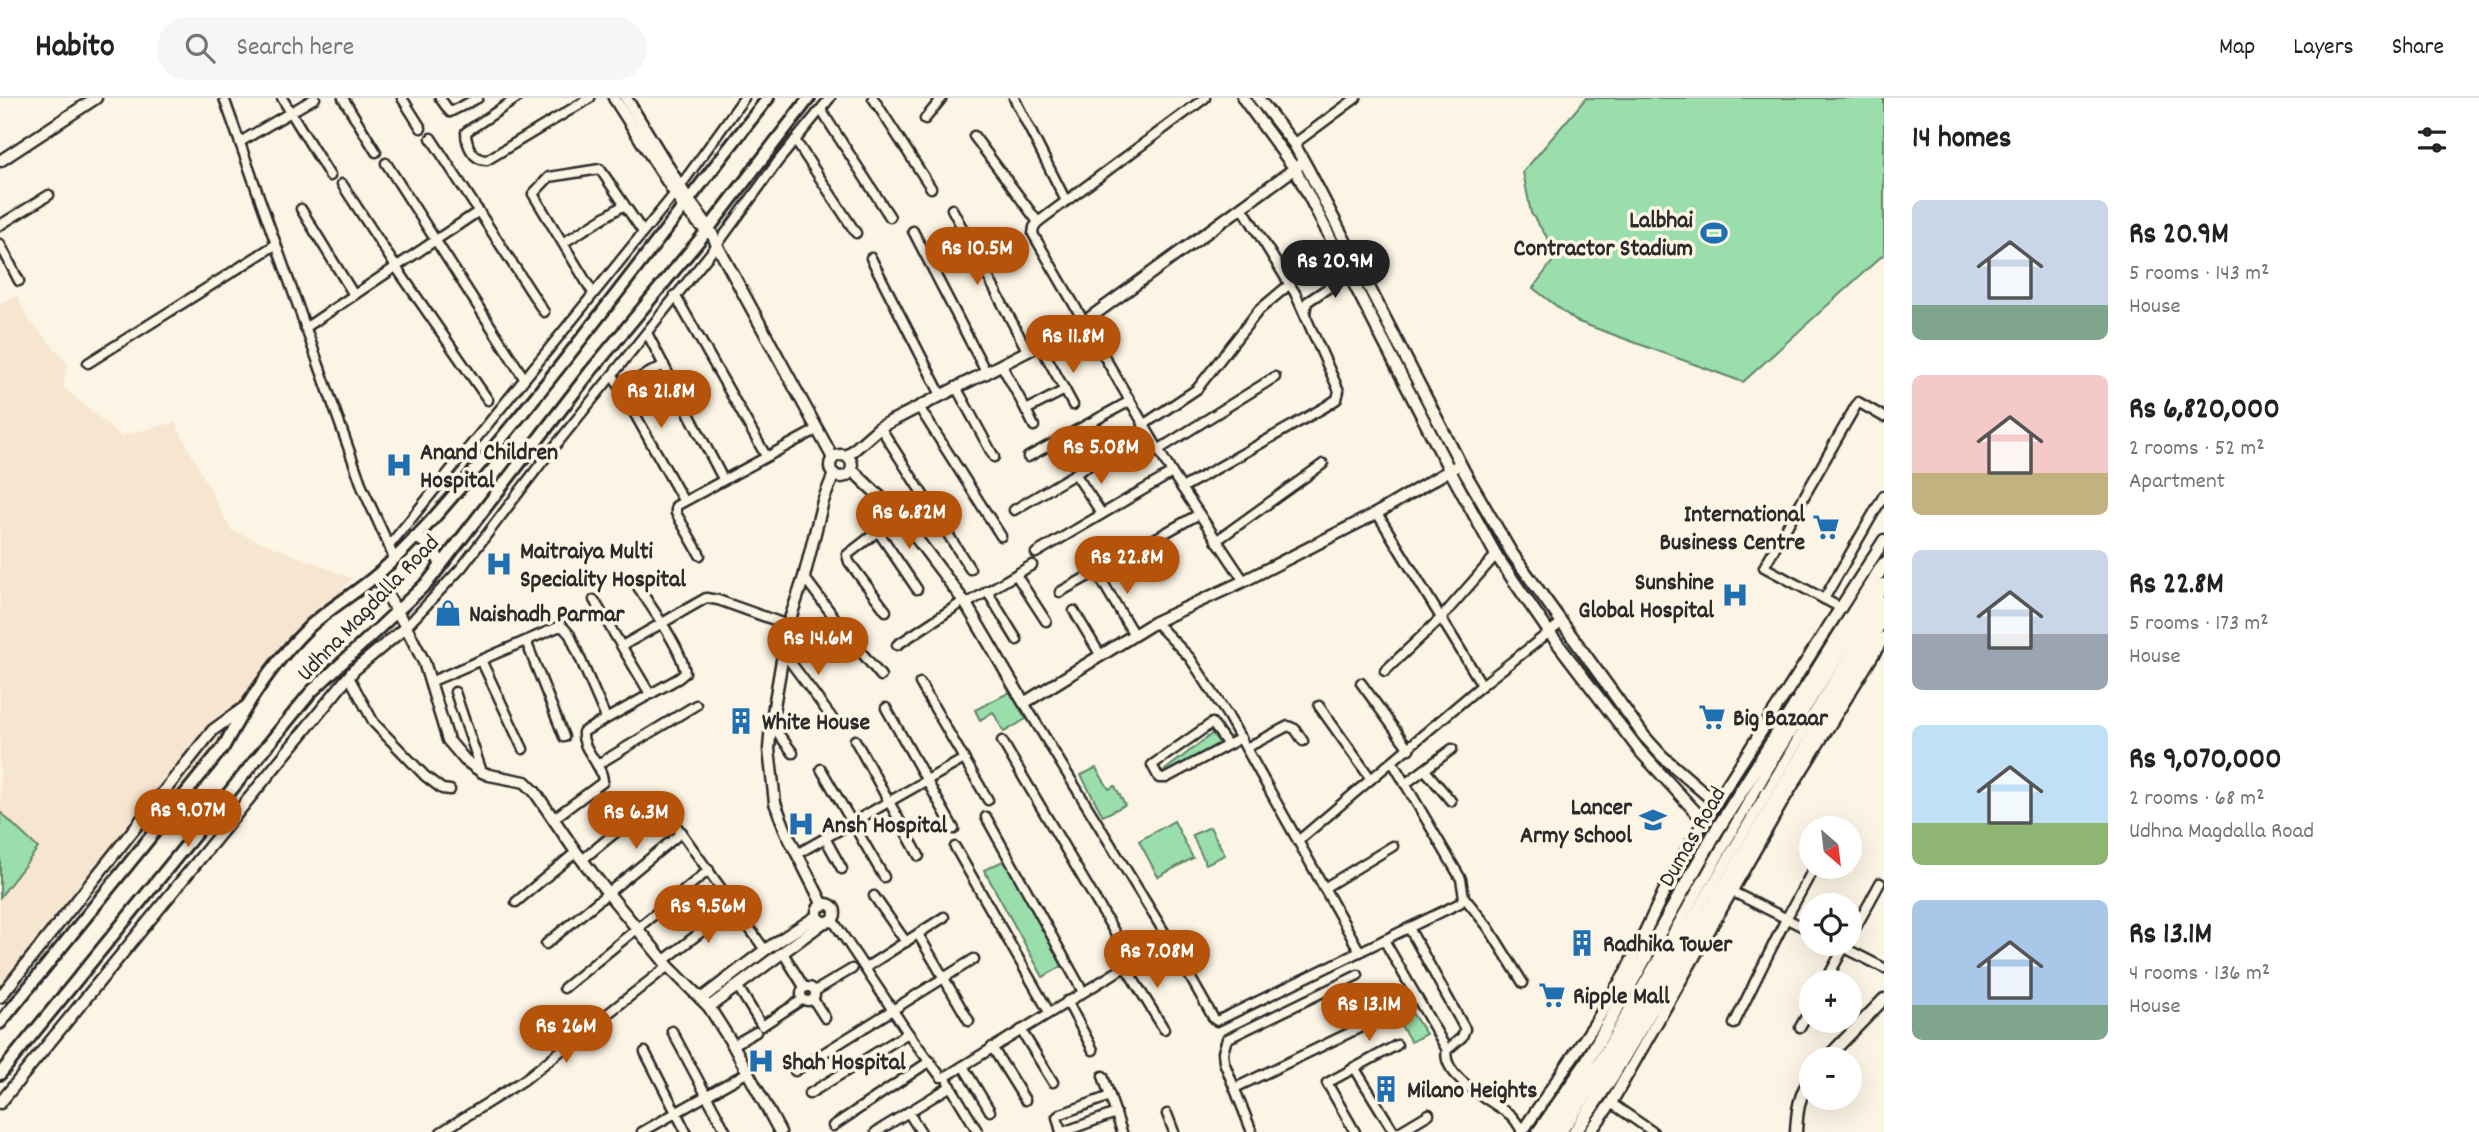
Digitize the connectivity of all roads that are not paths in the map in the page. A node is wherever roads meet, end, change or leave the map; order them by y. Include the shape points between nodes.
1 (96, 98) edge
2 (223, 98) edge
3 (282, 98) edge
4 (315, 98) edge
5 (343, 98) edge
6 (402, 98) edge
7 (440, 98) edge
8 (478, 98) edge
9 (517, 98) edge
10 (590, 98) edge
11 (614, 98) edge
12 (626, 98) edge
13 (744, 98) edge
14 (768, 98) edge
15 (808, 98) edge
16 (830, 98) edge
17 (873, 98) edge
18 (942, 98) edge
19 (1014, 98) edge
20 (1205, 98) edge
21 (1243, 98) edge
22 (1258, 98) edge
23 (1356, 98) edge
24 (821, 110) junction
25 (291, 112) junction
26 (925, 119) dead end
27 (421, 128) dead end
28 (974, 136) dead end
29 (431, 138) dead end
30 (795, 140) junction
31 (240, 142) junction
32 (1294, 144) junction
33 (376, 152) dead end
34 (0, 160) edge
35 (1304, 162) junction
36 (386, 163) dead end
37 (1295, 169) junction
38 (330, 176) dead end
39 (342, 184) dead end
40 (678, 188) junction
41 (932, 188) dead end
42 (49, 195) dead end
43 (1066, 201) junction
44 (685, 203) junction
45 (624, 205) junction
46 (1242, 207) junction
47 (301, 209) dead end
48 (952, 209) dead end
49 (479, 211) junction
50 (890, 217) dead end
51 (1038, 222) junction
52 (0, 225) edge
53 (708, 230) junction
54 (913, 231) dead end
55 (643, 232) junction
56 (856, 233) dead end
57 (435, 241) junction
58 (563, 243) junction
59 (0, 244) edge
60 (275, 245) junction
61 (717, 245) junction
62 (871, 258) dead end
63 (396, 267) junction
64 (1349, 274) junction
65 (19, 281) dead end
66 (1290, 284) junction
67 (593, 293) junction
68 (354, 295) junction
69 (675, 295) junction
70 (544, 312) dead end
71 (1305, 313) junction
72 (1084, 322) junction
73 (305, 328) junction
74 (648, 333) junction
75 (1040, 345) junction
76 (1028, 352) junction
77 (89, 363) dead end
78 (664, 365) junction
79 (1002, 366) junction
80 (987, 374) junction
81 (613, 375) junction
82 (1275, 377) dead end
83 (524, 378) junction
84 (956, 387) junction
85 (620, 388) junction
86 (1065, 390) junction
87 (941, 395) junction
88 (488, 400) dead end
89 (1130, 401) junction
90 (1073, 405) dead end
91 (919, 407) junction
92 (1026, 410) junction
93 (1884, 417) edge
94 (1034, 426) dead end
95 (880, 427) junction
96 (1145, 428) junction
97 (818, 429) junction
98 (1158, 450) junction
99 (766, 456) junction
100 (847, 456) junction
101 (995, 457) dead end
102 (1028, 457) dead end
103 (833, 458) junction
104 (1323, 464) dead end
105 (1460, 464) junction
106 (852, 470) junction
107 (1449, 470) junction
108 (1172, 473) junction
109 (834, 474) junction
110 (1076, 475) junction
111 (723, 479) junction
112 (1182, 488) junction
113 (1884, 495) edge
114 (683, 500) junction
115 (1014, 510) dead end
116 (1102, 513) junction
117 (1377, 513) junction
118 (1199, 514) junction
119 (899, 515) junction
120 (877, 530) junction
121 (1001, 536) dead end
122 (415, 537) junction
123 (1884, 540) edge
124 (1216, 541) junction
125 (389, 546) junction
126 (1036, 553) dead end
127 (701, 555) dead end
128 (1496, 555) junction
129 (394, 559) junction
130 (1884, 564) edge
131 (441, 565) junction
132 (1032, 565) dead end
133 (970, 569) dead end
134 (1096, 571) junction
135 (1016, 575) junction
136 (376, 576) junction
137 (804, 577) junction
138 (1244, 581) junction
139 (636, 584) dead end
140 (1884, 584) edge
141 (917, 589) dead end
142 (987, 591) junction
143 (1060, 592) dead end
144 (1824, 599) junction
145 (594, 600) dead end
146 (1884, 601) edge
147 (965, 603) junction
148 (1841, 608) junction
149 (886, 611) dead end
150 (1074, 611) dead end
151 (397, 612) junction
152 (1884, 617) edge
153 (1441, 618) junction
154 (1046, 621) dead end
155 (1155, 622) junction
156 (1560, 623) junction
157 (662, 624) junction
158 (788, 625) junction
159 (406, 627) junction
160 (1549, 632) junction
161 (1134, 635) junction
162 (1884, 637) edge
163 (1017, 640) dead end
164 (526, 641) junction
165 (897, 645) dead end
166 (622, 646) junction
167 (783, 652) junction
168 (1101, 656) junction
169 (481, 660) junction
170 (1385, 671) dead end
171 (881, 676) dead end
172 (349, 677) junction
173 (430, 682) junction
174 (920, 683) dead end
175 (1361, 683) dead end
176 (1482, 685) junction
177 (455, 692) dead end
178 (650, 694) junction
179 (1024, 703) junction
180 (696, 705) dead end
181 (245, 706) junction
182 (1319, 706) dead end
183 (886, 708) dead end
184 (606, 718) junction
185 (832, 718) dead end
186 (771, 724) junction
187 (564, 737) dead end
188 (1241, 738) junction
189 (855, 740) dead end
190 (1002, 741) dead end
191 (1303, 741) dead end
192 (1228, 745) junction
193 (1246, 748) junction
194 (523, 749) dead end
195 (1409, 749) junction
196 (1452, 749) dead end
197 (793, 753) dead end
198 (964, 759) junction
199 (1392, 763) junction
200 (597, 765) junction
201 (821, 769) dead end
202 (1425, 770) junction
203 (482, 772) junction
204 (1371, 779) junction
205 (926, 781) junction
206 (1405, 784) junction
207 (450, 790) dead end
208 (988, 800) dead end
209 (1451, 800) dead end
210 (889, 802) junction
211 (1716, 803) junction
212 (986, 817) dead end
213 (553, 819) junction
214 (1704, 821) junction
215 (853, 823) junction
216 (954, 830) dead end
217 (682, 832) junction
218 (825, 838) junction
219 (1298, 841) junction
220 (1393, 846) dead end
221 (955, 847) dead end
222 (796, 854) junction
223 (579, 856) junction
224 (919, 856) dead end
225 (842, 869) dead end
226 (709, 870) junction
227 (884, 877) dead end
228 (1808, 879) edge
229 (1880, 883) dead end
230 (1324, 888) junction
231 (1731, 891) junction
232 (607, 892) junction
233 (874, 896) dead end
234 (1464, 897) junction
235 (516, 902) dead end
236 (735, 905) junction
237 (823, 905) junction
238 (1862, 916) edge
239 (944, 917) dead end
240 (824, 919) junction
241 (1786, 919) junction
242 (1799, 925) edge
243 (638, 928) junction
244 (1409, 928) junction
245 (918, 934) junction
246 (1169, 940) junction
247 (1384, 940) junction
248 (906, 942) junction
249 (546, 944) dead end
250 (765, 950) junction
251 (1360, 952) junction
252 (783, 953) junction
253 (1862, 956) edge
254 (974, 959) dead end
255 (666, 963) junction
256 (1129, 964) junction
257 (865, 968) junction
258 (1884, 968) edge
259 (852, 969) dead end
260 (1358, 975) dead end
261 (943, 978) junction
262 (1523, 983) dead end
263 (738, 987) junction
264 (564, 988) dead end
265 (1083, 992) junction
266 (810, 996) junction
267 (0, 997) edge
268 (701, 999) junction
269 (1884, 999) edge
270 (1067, 1001) junction
271 (709, 1007) junction
272 (893, 1010) junction
273 (1049, 1012) junction
274 (825, 1018) dead end
275 (1378, 1019) dead end
276 (969, 1021) dead end
277 (0, 1023) edge
278 (1734, 1024) dead end
279 (1164, 1029) dead end
280 (1021, 1030) junction
281 (672, 1031) dead end
282 (756, 1032) dead end
283 (908, 1033) junction
284 (733, 1045) junction
285 (1397, 1045) dead end
286 (992, 1047) junction
287 (1838, 1047) edge
288 (1093, 1050) dead end
289 (1447, 1050) junction
290 (645, 1052) dead end
291 (930, 1061) junction
292 (962, 1066) junction
293 (1354, 1068) junction
294 (795, 1071) dead end
295 (748, 1072) junction
296 (0, 1074) edge
297 (1103, 1076) dead end
298 (945, 1077) junction
299 (1053, 1083) dead end
300 (951, 1086) junction
301 (1235, 1088) junction
302 (809, 1094) dead end
303 (706, 1095) junction
304 (1110, 1096) junction
305 (1025, 1100) dead end
306 (0, 1103) edge
307 (1611, 1103) junction
308 (1799, 1103) edge
309 (990, 1111) dead end
310 (908, 1112) junction
311 (675, 1113) junction
312 (1116, 1113) junction
313 (1167, 1114) dead end
314 (1429, 1114) dead end
315 (833, 1126) dead end
316 (646, 1131) edge
317 (1120, 1131) edge
318 (442, 1132) edge
319 (686, 1132) edge
320 (726, 1132) edge
321 (780, 1132) edge
322 (876, 1132) edge
323 (921, 1132) edge
324 (978, 1132) edge
325 (1062, 1132) edge
326 (1174, 1132) edge
327 (1252, 1132) edge
328 (1355, 1132) edge
329 (1394, 1132) edge
330 (1399, 1132) edge
331 (1522, 1132) edge
332 (1539, 1132) edge
333 (1551, 1132) edge
334 (1561, 1132) edge
335 (1575, 1132) edge
336 (1590, 1132) edge
337 (1653, 1132) edge
338 (1796, 1132) edge

1 - 34 street
2 - 31 street
3 - 25 street
4 - 25 street
5 - 33 street
6 - 27 street
7 - 8 street via 450,112
9 - 10 street via 466,132 476,158 487,160
11 - 40 street
12 - 40 street
13 - 40 street
14 - 44 main road, Udhna Magdalla Road
15 - 53 main road, Udhna Magdalla Road
16 - 24 street
17 - 41 street
18 - 26 street
19 - 43 street
20 - 43 street
21 - 37 street
22 - 32 street
23 - 32 street
24 - 30 street
24 - 50 street
25 - 31 street
25 - 38 street
28 - 51 street
29 - 49 street
30 - 56 street
30 - 61 street
31 - 60 street
32 - 35 street
35 - 37 street
35 - 105 street
36 - 57 street
37 - 46 street
37 - 64 street
39 - 63 street
40 - 44 street
40 - 55 street
42 - 52 street
43 - 51 street
44 - 53 street
44 - 122 main road, Udhna Magdalla Road via 591,327
45 - 55 street
45 - 58 street
45 - 58 street via 600,169 549,177 533,194
46 - 66 street
46 - 72 street
47 - 68 street
48 - 76 street
49 - 57 street
49 - 70 street
51 - 72 street via 1035,239
53 - 61 street
53 - 131 main road, Udhna Magdalla Road via 590,372
54 - 80 street
55 - 67 street
57 - 63 street
57 - 83 street
58 - 67 street
59 - 65 street
60 - 73 street
60 - 77 street
61 - 69 street
61 - 97 street
62 - 87 street
63 - 68 street
63 - 88 street
64 - 71 street via 1307,302
64 - 107 street
66 - 71 street
66 - 96 street via 1259,310 1197,389
67 - 83 street
68 - 73 street
69 - 74 street
69 - 99 street
71 - 112 street via 1339,386 1337,399
72 - 75 street
72 - 89 street
73 - 125 street via 363,489
74 - 78 street
74 - 81 street
75 - 76 street
75 - 86 street
76 - 79 street
78 - 85 street
78 - 111 street
79 - 80 street
79 - 92 street
80 - 84 street
81 - 85 street
81 - 159 street via 462,567
82 - 98 street
83 - 125 street
84 - 87 street
84 - 101 street
85 - 114 street
86 - 90 street
86 - 92 street
87 - 91 street
89 - 96 street
89 - 102 street
91 - 95 street
91 - 121 street
92 - 94 street
93 - 144 street via 1858,402 1764,567
95 - 100 street
95 - 133 street
96 - 98 street
96 - 110 street
97 - 99 street
97 - 103 street
98 - 108 street
99 - 111 street
100 - 103 street
100 - 106 street
103 - 109 street
104 - 124 street
105 - 107 street
105 - 156 street via 1511,552
106 - 109 street via 844,477
106 - 119 street
107 - 117 street
107 - 128 street
108 - 112 street
108 - 116 street
109 - 137 street
110 - 115 street
110 - 116 street
111 - 114 street
112 - 118 street
113 - 144 street
114 - 127 street via 676,513
116 - 126 street
117 - 138 street
117 - 153 street
118 - 124 street
118 - 134 street
119 - 120 street
119 - 147 street
120 - 141 street
120 - 149 street via 846,555
122 - 129 main road, Udhna Magdalla Road
122 - 131 main road via 432,546
123 - 148 street
124 - 138 street
125 - 129 street
128 - 153 street
128 - 160 street
129 - 136 main road, Udhna Magdalla Road
130 - 332 main road, Dumas Road via 1714,834 1584,1067
131 - 151 main road, Udhna Magdalla Road
132 - 135 street
134 - 143 street
134 - 161 street
135 - 142 street
135 - 154 street
136 - 151 street
136 - 181 main road, Udhna Magdalla Road via 308,628
137 - 158 street
137 - 171 street
138 - 155 street
139 - 157 street
140 - 333 main road via 1775,756 1599,1063
142 - 147 street
142 - 163 street
144 - 148 street
145 - 166 street
146 - 334 main road via 1601,1075
147 - 165 street
147 - 179 street
148 - 211 street
150 - 168 street
151 - 159 street
151 - 296 main road, Udhna Magdalla Road via 312,692
152 - 335 main road
153 - 170 street
153 - 176 street
155 - 161 street
155 - 188 street via 1189,658
156 - 160 street
156 - 211 street via 1644,736
157 - 158 street via 711,598
157 - 166 street
157 - 178 street via 685,673
158 - 167 street
159 - 172 street
159 - 173 street
160 - 176 street
160 - 214 street via 1646,759
161 - 168 street
162 - 231 street
164 - 169 street
164 - 184 street via 558,627 568,630
164 - 187 street
166 - 178 street
167 - 185 street
167 - 186 street
168 - 179 street
169 - 173 street
169 - 194 street
172 - 207 street via 374,723 425,776
172 - 306 street
173 - 203 street via 448,740
174 - 198 street
175 - 195 street
176 - 195 street
177 - 203 street
178 - 184 street
179 - 246 street
180 - 200 street
181 - 267 street via 213,730
181 - 277 main road, Udhna Magdalla Road via 224,746
182 - 204 street
183 - 205 street
184 - 200 street via 581,735
186 - 197 street
186 - 222 street via 770,774 775,803
188 - 192 street
188 - 193 street
189 - 210 street
190 - 256 street
191 - 193 street via 1288,726
192 - 192 street via 1163,779 1152,765 1212,723
193 - 219 street
195 - 199 street
196 - 202 street
198 - 205 street
198 - 208 street
199 - 204 street
199 - 206 street
200 - 213 street via 604,778 601,785
201 - 215 street
202 - 206 street
202 - 209 street
203 - 213 street via 525,782
204 - 219 street
205 - 210 street
205 - 216 street
206 - 234 street via 1461,878
210 - 215 street
210 - 224 street
211 - 214 street
212 - 265 street
213 - 223 street
214 - 331 street via 1670,879 1626,972
215 - 218 street
215 - 227 street
217 - 223 street via 666,812 650,807
217 - 226 street
217 - 232 street
218 - 222 street
218 - 225 street
219 - 230 street
220 - 230 street
221 - 273 street
222 - 237 street
223 - 232 street
223 - 235 street
226 - 236 street
226 - 243 street
228 - 241 street
229 - 238 street
230 - 251 street
231 - 241 street
231 - 307 street
232 - 243 street
232 - 249 street
233 - 248 street
234 - 244 street
234 - 262 street
236 - 250 street
236 - 255 street
237 - 240 street via 818,908
237 - 240 street via 834,911
239 - 245 street
240 - 250 street
240 - 252 street
240 - 257 street
241 - 242 street
241 - 278 street
243 - 255 street
243 - 264 street
244 - 247 street
244 - 289 street via 1465,1029
245 - 248 street
245 - 261 street
246 - 251 street via 1217,1021
246 - 256 street
247 - 251 street
247 - 289 street
248 - 257 street
250 - 268 street
252 - 263 street
252 - 266 street via 804,987 801,993
253 - 258 street
254 - 261 street
255 - 268 street
255 - 318 street via 524,1080
256 - 265 street
256 - 279 street
257 - 272 street
259 - 266 street
260 - 301 street via 1227,1039 1224,1062
261 - 272 street
261 - 276 street
263 - 266 street via 762,1026
263 - 271 street
265 - 270 street
266 - 274 street
268 - 271 street
269 - 287 street
270 - 273 street
270 - 288 street
271 - 284 street
272 - 283 street
272 - 294 street
273 - 280 street
275 - 301 street
280 - 286 street
280 - 299 street
281 - 303 street
282 - 284 street
283 - 291 street
283 - 302 street
284 - 295 street
285 - 293 street
286 - 292 street
286 - 305 street
289 - 331 street via 1447,1061 1458,1077 1511,1115
290 - 311 street
291 - 298 street via 937,1074
291 - 315 street
292 - 298 street
292 - 309 street
293 - 328 street via 1327,1083
293 - 329 street
295 - 303 street
295 - 321 street
297 - 304 street
298 - 300 street
300 - 310 street
300 - 324 street
301 - 327 street
303 - 311 street
303 - 320 street
304 - 312 street
304 - 325 street via 1061,1114 1057,1118
307 - 336 street
307 - 337 street
308 - 338 street
310 - 322 street
310 - 323 street
311 - 316 street
311 - 319 street
312 - 317 street
312 - 325 street
313 - 326 street
314 - 330 street

